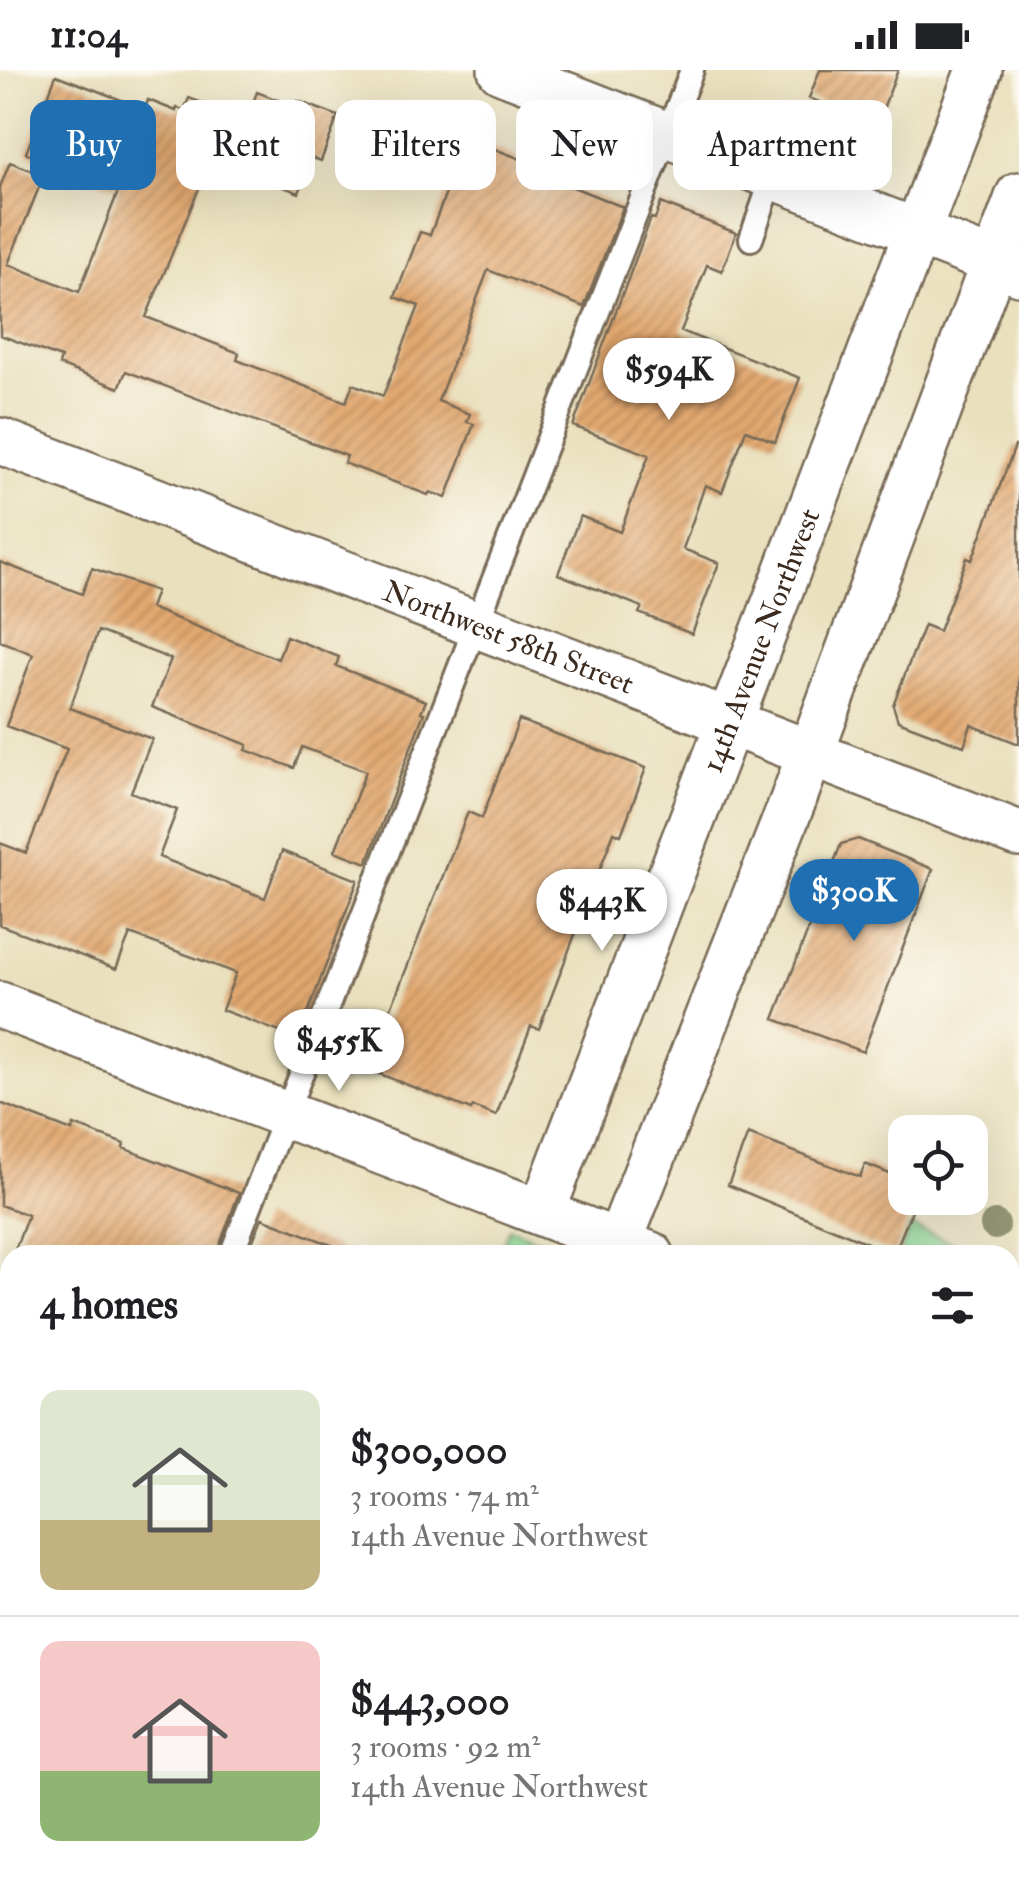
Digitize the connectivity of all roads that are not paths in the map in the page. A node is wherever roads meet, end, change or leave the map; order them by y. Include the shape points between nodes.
1 (501, 70) edge
2 (692, 70) edge
3 (978, 70) edge
4 (668, 135) junction
5 (673, 137) edge
6 (768, 190) edge
7 (809, 190) edge
8 (1019, 195) edge
9 (918, 232) junction
10 (750, 239) dead end
11 (1006, 267) edge
12 (0, 441) edge
13 (475, 624) junction
14 (730, 722) junction
15 (810, 753) junction
16 (1019, 834) edge
17 (0, 1004) edge
18 (285, 1114) junction
19 (542, 1212) junction
20 (235, 1245) edge
21 (614, 1245) edge
22 (629, 1245) edge

1 - 4 street
2 - 4 lane
3 - 9 street, 14th Avenue Northwest
4 - 5 street
4 - 13 lane
6 - 10 lane
7 - 9 street
8 - 11 street
9 - 11 street
9 - 14 street, 14th Avenue Northwest
11 - 15 street
12 - 13 street, Northwest 58th Street
13 - 14 street, Northwest 58th Street
13 - 18 lane
14 - 15 street, Northwest 58th Street
14 - 19 street, 14th Avenue Northwest
15 - 16 street, Northwest 58th Street
15 - 22 street
17 - 18 street
18 - 19 street
18 - 20 lane
19 - 21 street

